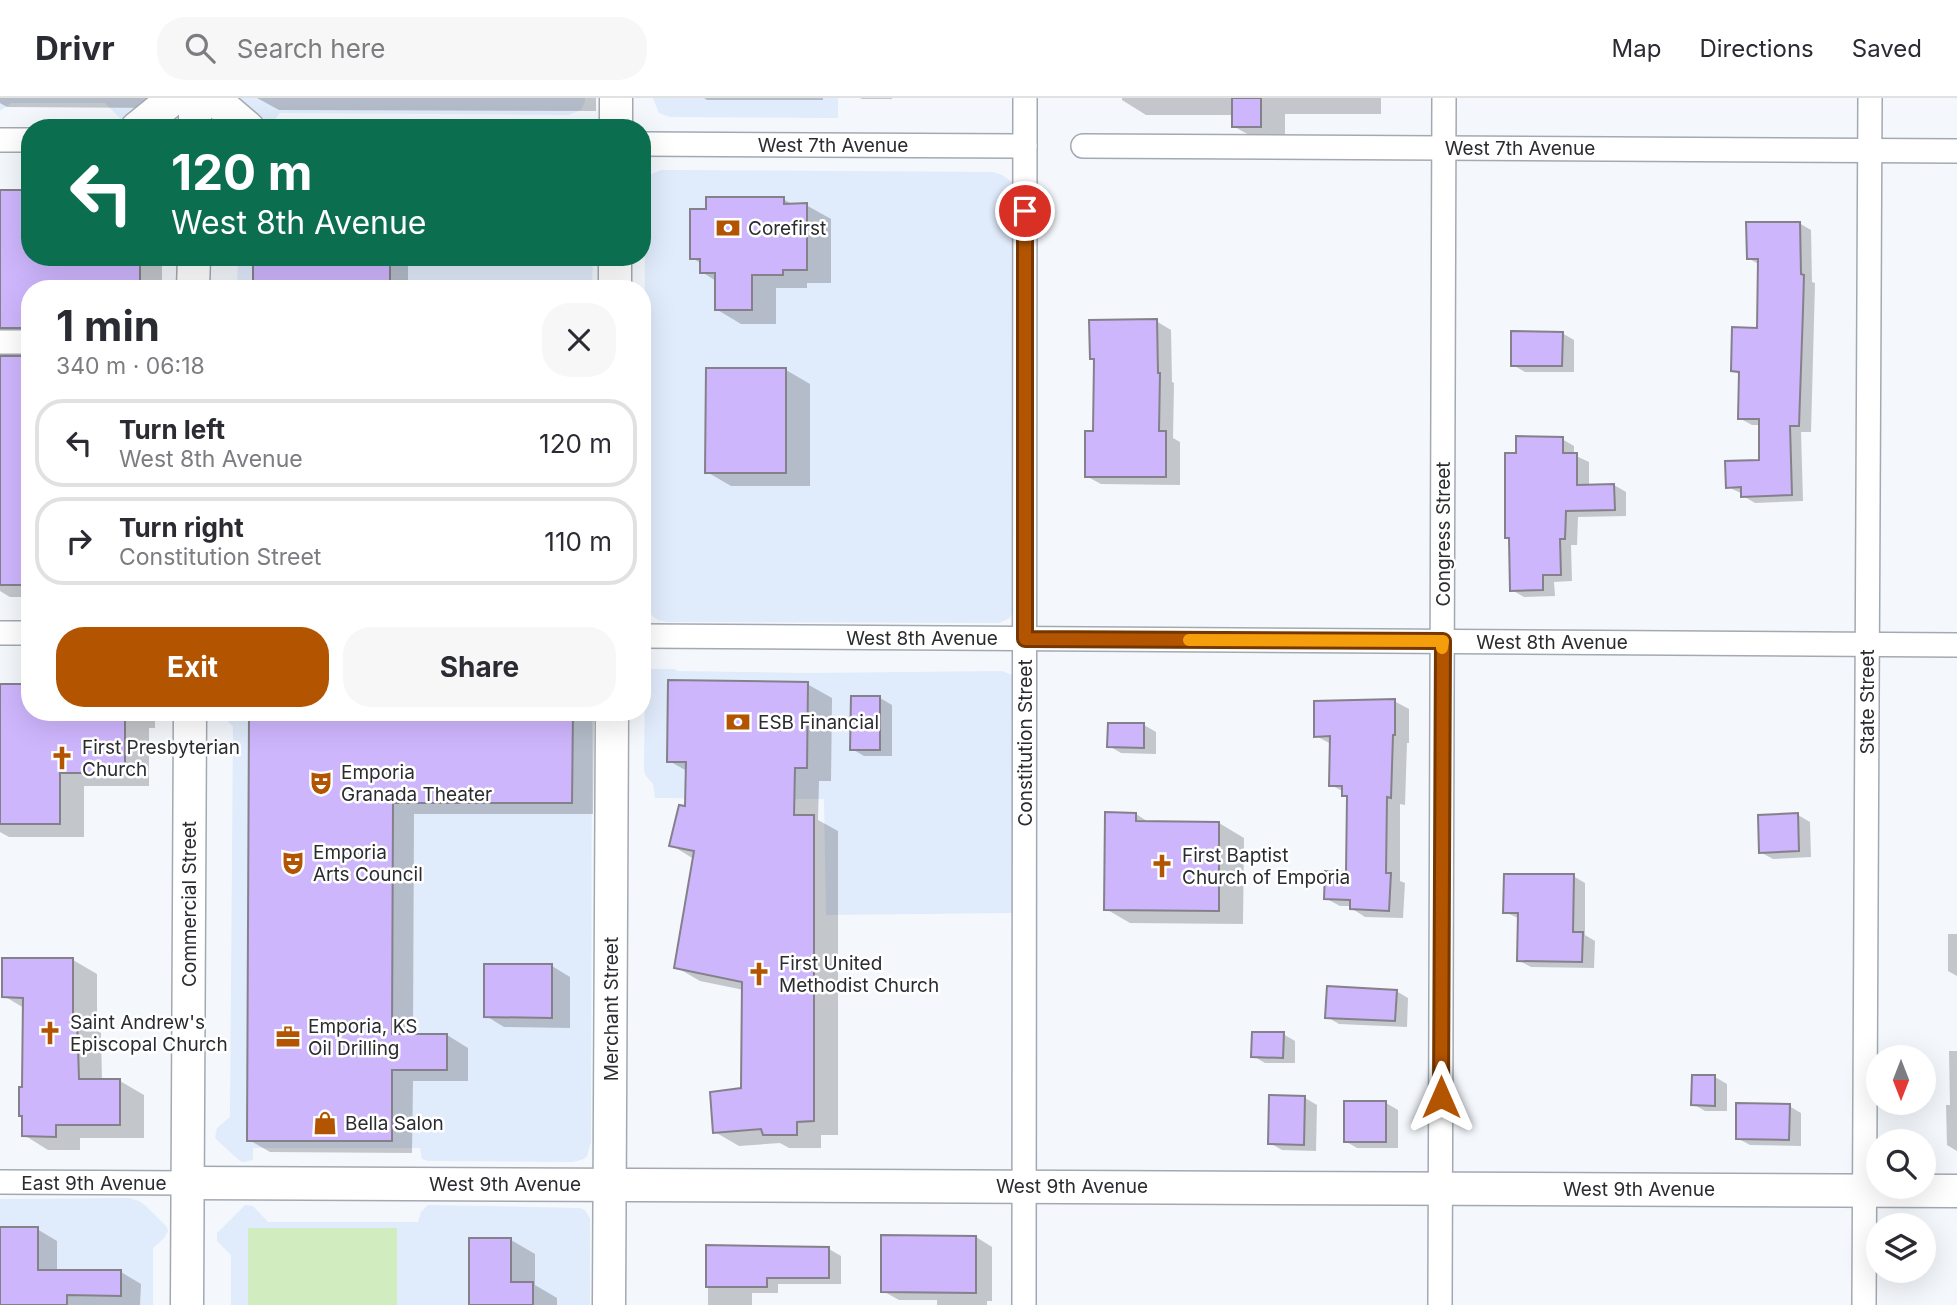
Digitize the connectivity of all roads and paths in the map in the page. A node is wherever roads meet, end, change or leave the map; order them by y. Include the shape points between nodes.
1 (174, 98) edge
2 (195, 98) edge
3 (213, 98) edge
4 (616, 98) edge
5 (1025, 98) edge
6 (1444, 98) edge
7 (1870, 98) edge
8 (148, 119) edge
9 (195, 119) edge
10 (237, 119) edge
11 (615, 119) edge
12 (0, 140) edge
13 (21, 140) edge
14 (651, 144) edge
15 (1025, 146) junction
16 (1083, 146) dead end
17 (1444, 148) junction
18 (1870, 150) junction
19 (1957, 151) edge
20 (0, 342) edge
21 (21, 342) edge
22 (0, 633) edge
23 (21, 633) edge
24 (651, 636) edge
25 (1025, 639) junction
26 (1443, 641) junction
27 (1867, 643) junction
28 (1957, 645) edge
29 (190, 721) edge
30 (612, 721) edge
31 (0, 1182) edge
32 (188, 1183) junction
33 (610, 1184) junction
34 (1024, 1186) junction
35 (1440, 1188) junction
36 (1864, 1190) junction
37 (1957, 1191) edge
38 (187, 1305) edge
39 (610, 1305) edge
40 (1024, 1305) edge
41 (1440, 1305) edge
42 (1864, 1305) edge

1 - 8 street
2 - 9 street
3 - 10 street
4 - 11 street
5 - 15 street, Constitution Street
6 - 17 street, Congress Street
7 - 18 street, State Street
12 - 13 street
14 - 15 street, West 7th Avenue
15 - 25 street, Constitution Street
16 - 17 street, West 7th Avenue
17 - 18 street, West 7th Avenue
17 - 26 street, Congress Street
18 - 19 street, West 7th Avenue
18 - 27 street, State Street
20 - 21 street
22 - 23 street
24 - 25 street, West 8th Avenue
25 - 26 street, West 8th Avenue
25 - 34 street, Constitution Street
26 - 27 street, West 8th Avenue
26 - 35 street, Congress Street
27 - 28 street, West 8th Avenue
27 - 36 street, State Street
29 - 32 street, Commercial Street
30 - 33 street, Merchant Street
31 - 32 street, East 9th Avenue
32 - 33 street, West 9th Avenue
32 - 38 street, Commercial Street
33 - 34 street, West 9th Avenue
33 - 39 street, Merchant Street
34 - 35 street, West 9th Avenue
34 - 40 street, Constitution Street
35 - 36 street, West 9th Avenue
35 - 41 street, Congress Street
36 - 37 street, West 9th Avenue
36 - 42 street, State Street

